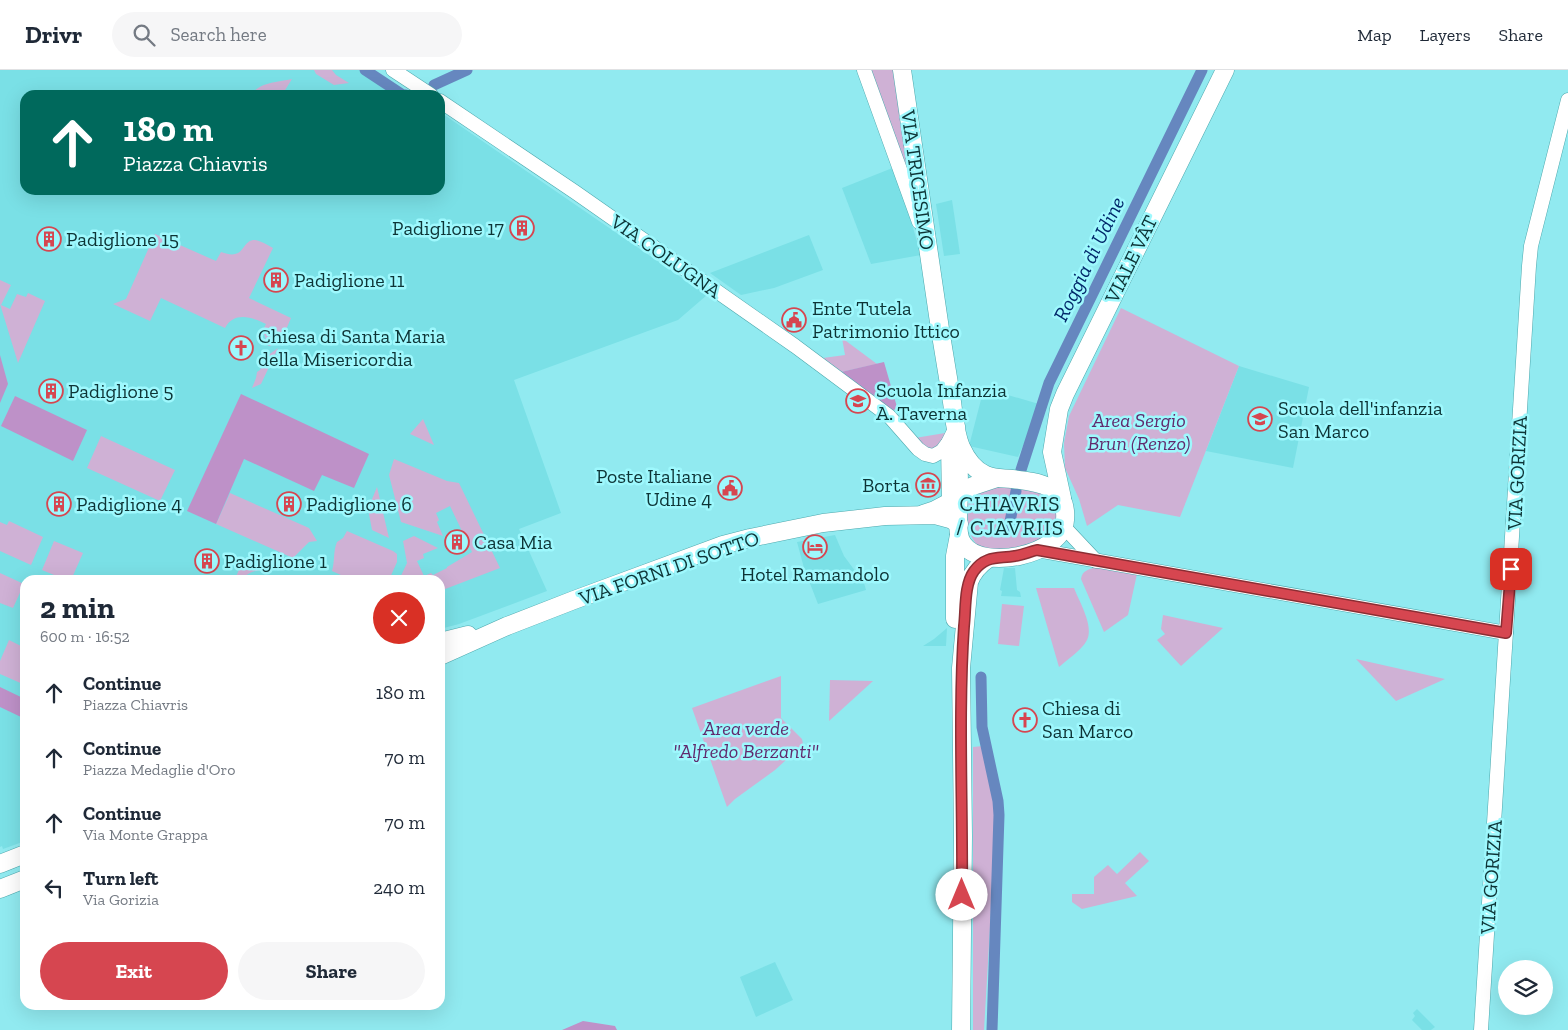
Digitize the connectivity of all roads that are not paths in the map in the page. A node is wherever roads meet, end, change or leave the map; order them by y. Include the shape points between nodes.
1 (393, 70) edge
2 (864, 70) edge
3 (902, 70) edge
4 (1225, 70) edge
5 (423, 90) edge
6 (1568, 100) edge
7 (445, 104) edge
8 (927, 245) junction
9 (956, 426) junction
10 (948, 443) junction
11 (1052, 452) junction
12 (997, 478) junction
13 (1030, 481) junction
14 (1062, 498) junction
15 (954, 499) junction
16 (923, 514) junction
17 (1064, 527) junction
18 (959, 529) junction
19 (1037, 550) junction
20 (990, 558) junction
21 (1096, 561) junction
22 (960, 615) junction
23 (507, 626) junction
24 (1506, 633) junction
25 (445, 641) edge
26 (445, 654) edge
27 (20, 856) edge
28 (0, 864) edge
29 (20, 881) edge
30 (0, 889) edge
31 (961, 1030) edge
32 (1481, 1030) edge

1 - 5 street
2 - 8 street
3 - 8 main road, VIA TRICESIMO
4 - 11 main road, VIALE VÂT via 1065,394 1057,418
6 - 24 street, VIA GORIZIA via 1531,246
7 - 10 street, VIA COLUGNA via 795,346 889,416 925,454 933,456 940,453
8 - 9 main road, VIA TRICESIMO
9 - 10 street
9 - 12 main road via 960,444 969,461 982,474
9 - 15 main road
10 - 15 street
11 - 13 main road, VIALE VÂT
11 - 14 main road, VIALE VÂT
12 - 13 main road
12 - 15 main road via 973,486
13 - 14 main road via 1052,488
14 - 17 main road
15 - 16 main road, VIA FORNI DI SOTTO
15 - 18 main road
16 - 18 main road, VIA FORNI DI SOTTO via 942,516
16 - 23 main road, VIA FORNI DI SOTTO via 831,522 723,545
17 - 19 main road via 1056,539
17 - 21 street
18 - 20 main road via 967,549
18 - 22 main road via 955,556
19 - 20 main road
19 - 21 street
20 - 22 main road via 981,563 970,577
21 - 24 street
22 - 31 main road
23 - 25 main road, VIA FORNI DI SOTTO
23 - 26 main road, VIA FORNI DI SOTTO
24 - 32 street, VIA GORIZIA
27 - 28 main road
29 - 30 main road

